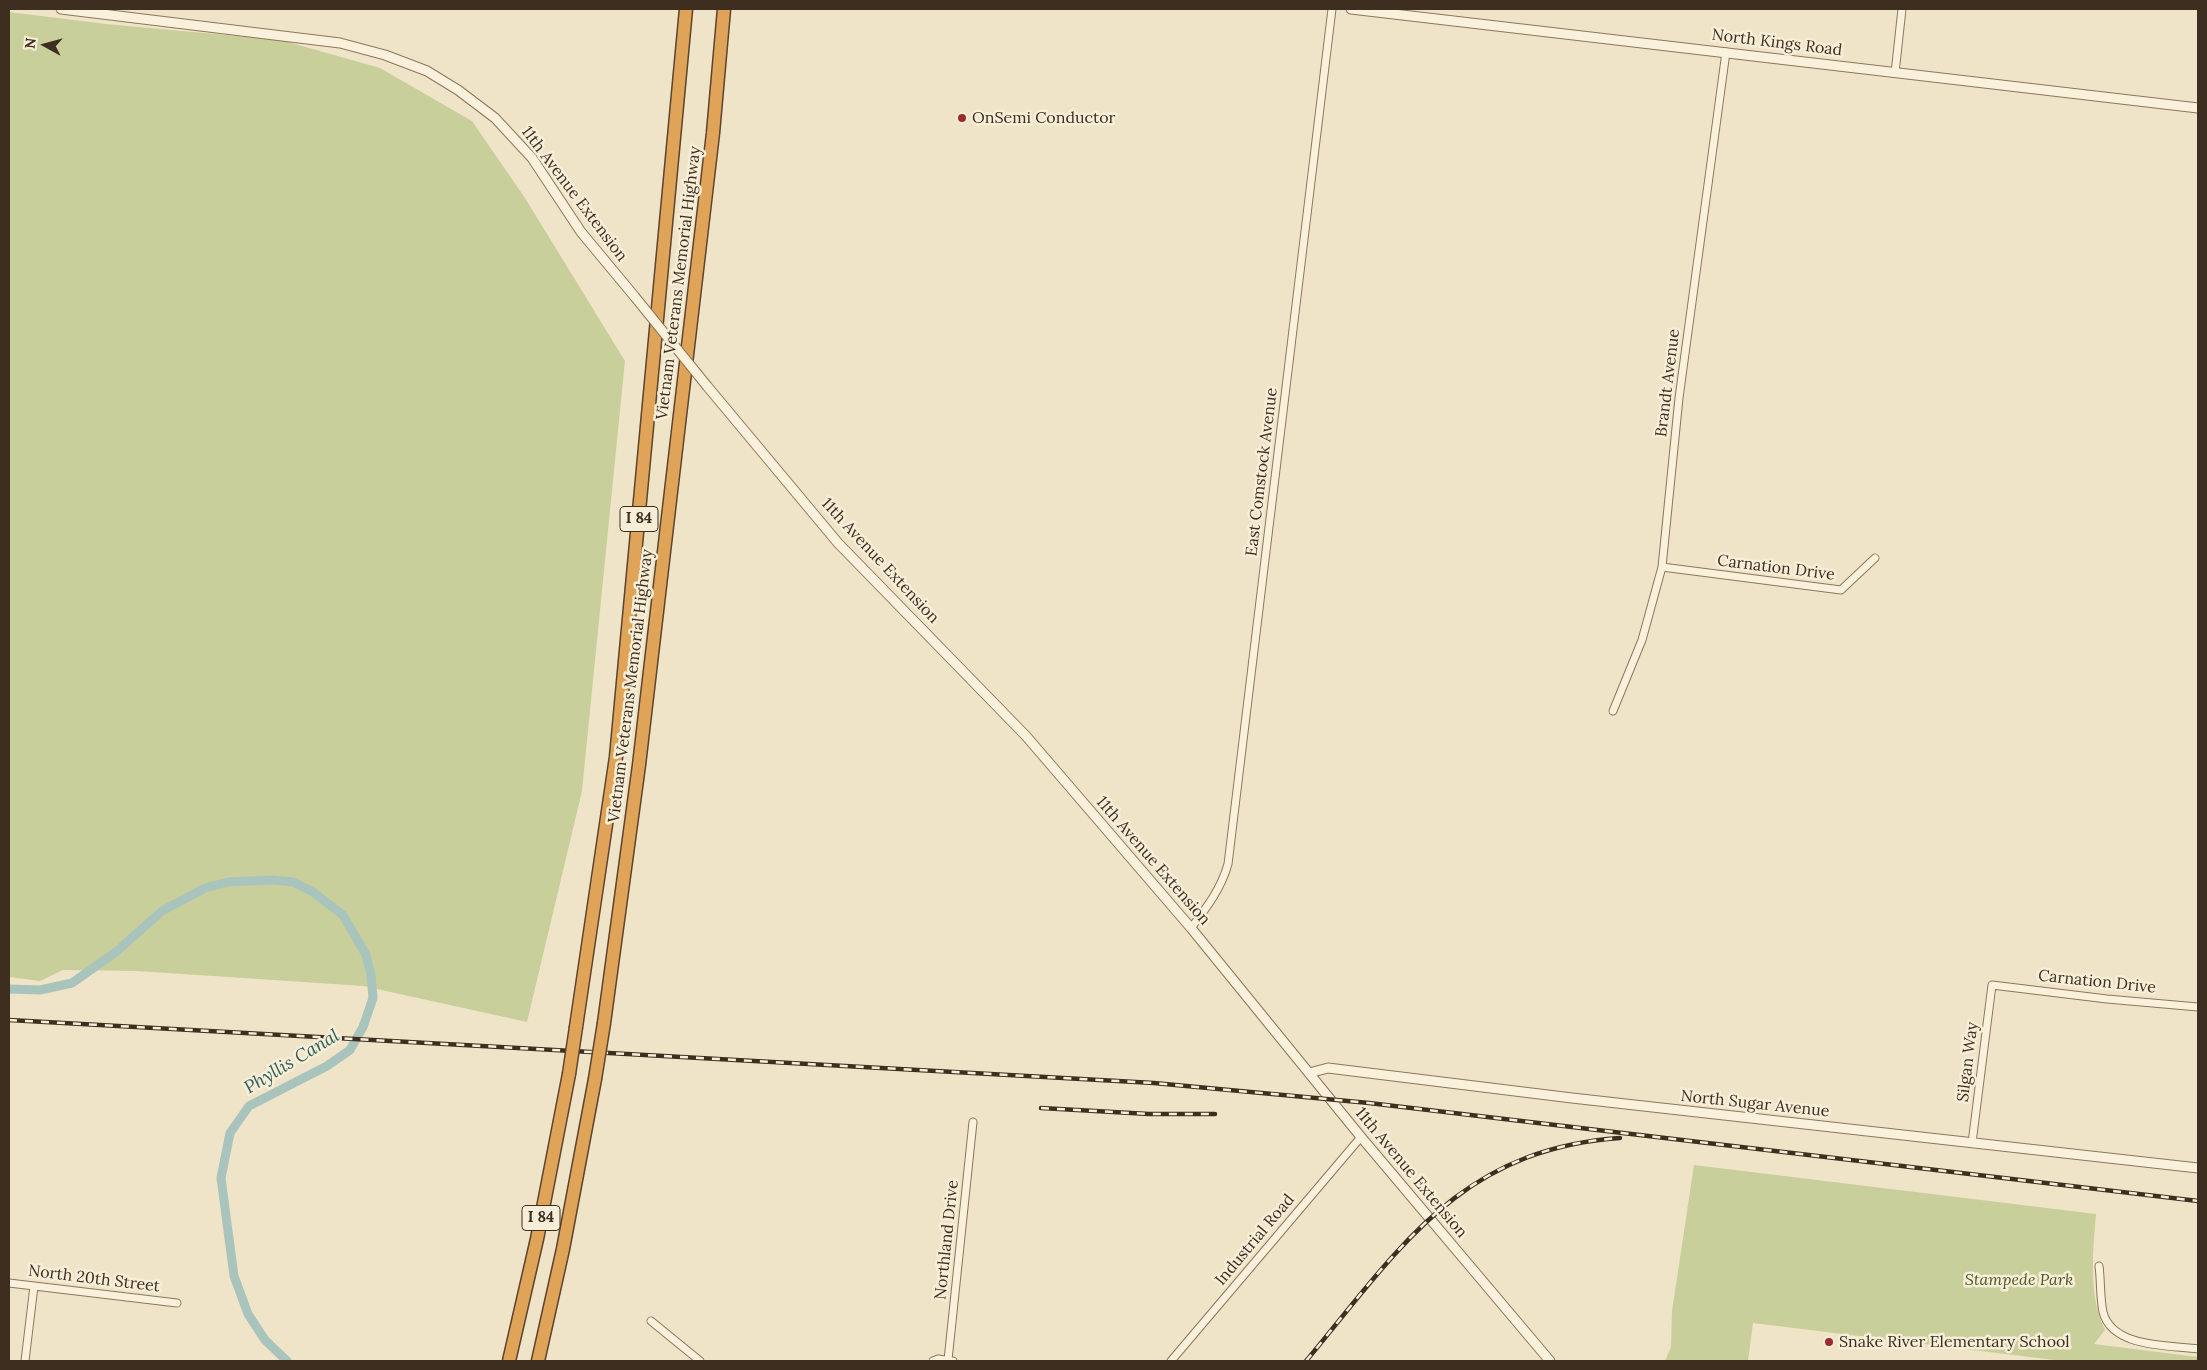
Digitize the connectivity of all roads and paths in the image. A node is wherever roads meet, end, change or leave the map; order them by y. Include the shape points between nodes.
1 (61, 9) edge
2 (686, 9) edge
3 (724, 9) edge
4 (1332, 9) edge
5 (1351, 9) edge
6 (1902, 9) edge
7 (1726, 52) junction
8 (1895, 73) junction
9 (2198, 108) edge
10 (1876, 558) dead end
11 (1662, 567) junction
12 (1613, 711) dead end
13 (1192, 928) junction
14 (1992, 985) joint
15 (2198, 1007) edge
16 (1309, 1073) junction
17 (973, 1122) dead end
18 (1361, 1137) junction
19 (1972, 1143) junction
20 (2198, 1168) edge
21 (2099, 1266) dead end
22 (9, 1283) edge
23 (34, 1286) junction
24 (176, 1303) dead end
25 (651, 1321) dead end
26 (2198, 1349) edge
27 (25, 1361) edge
28 (509, 1361) edge
29 (538, 1361) edge
30 (700, 1361) edge
31 (933, 1361) edge
32 (950, 1361) edge
33 (1171, 1361) edge
34 (1550, 1361) edge

1 - 13 street, 11th Avenue Extension, bridge via 340,43 427,71 482,107 519,142 582,232 838,543 1015,724
2 - 28 highway, Vietnam Veterans Memorial Highway / I 84, bridge via 616,757 569,1074
3 - 29 highway, Vietnam Veterans Memorial Highway / I 84, bridge via 713,133 642,745 604,1023 563,1248
4 - 13 street, East Comstock Avenue via 1228,864 1223,882
5 - 7 street, North Kings Road
6 - 8 street
7 - 8 street, North Kings Road
7 - 11 street, Brandt Avenue via 1679,398
8 - 9 street, North Kings Road
10 - 11 street, Carnation Drive via 1841,590
11 - 12 street, Brandt Avenue via 1642,640
13 - 16 street, 11th Avenue Extension
14 - 15 street, Carnation Drive
14 - 19 street, Silgan Way
16 - 18 street, 11th Avenue Extension
16 - 19 street, North Sugar Avenue via 1332,1069
17 - 32 street, Northland Drive
18 - 33 street, Industrial Road
18 - 34 street, 11th Avenue Extension
19 - 20 street, North Sugar Avenue
21 - 26 street via 2103,1313 2119,1335 2132,1340
22 - 23 street, North 20th Street
23 - 24 street, North 20th Street
23 - 27 street
25 - 30 street
31 - 32 street

